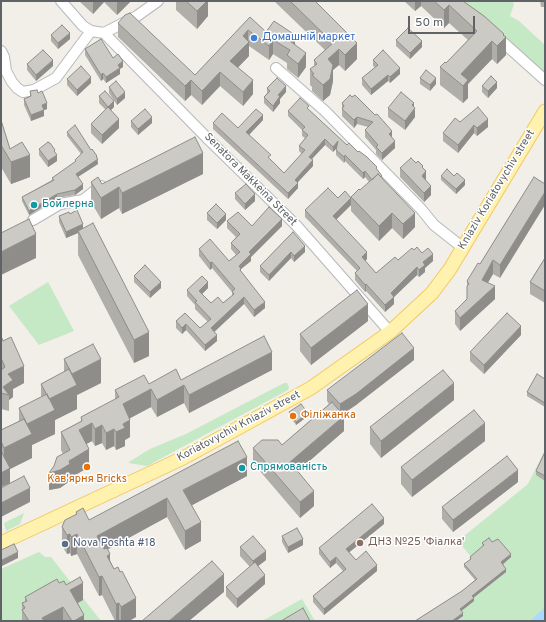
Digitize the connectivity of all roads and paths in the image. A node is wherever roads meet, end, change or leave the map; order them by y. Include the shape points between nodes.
1 (61, 1) edge
2 (158, 1) edge
3 (488, 28) edge
4 (91, 31) junction
5 (104, 33) junction
6 (1, 51) edge
7 (276, 68) dead end
8 (545, 80) edge
9 (545, 112) edge
10 (108, 184) edge
11 (33, 220) dead end
12 (462, 246) junction
13 (390, 332) junction
14 (1, 543) edge

1 - 4 street via 83,26
2 - 5 street via 137,16
3 - 8 street
4 - 5 street
4 - 6 street via 56,78 34,90 23,92 16,88 6,70
5 - 13 street, Senatora Makkeina Street via 206,141 296,225
7 - 12 street via 325,111 434,225
9 - 12 main road, Kniaziv Koriatovychiv street
10 - 11 street via 83,200 60,204
12 - 13 main road, Koriatovychiv Kniaziv street via 450,269 432,293
13 - 14 main road, Koriatovychiv Kniaziv street via 311,388 183,458

